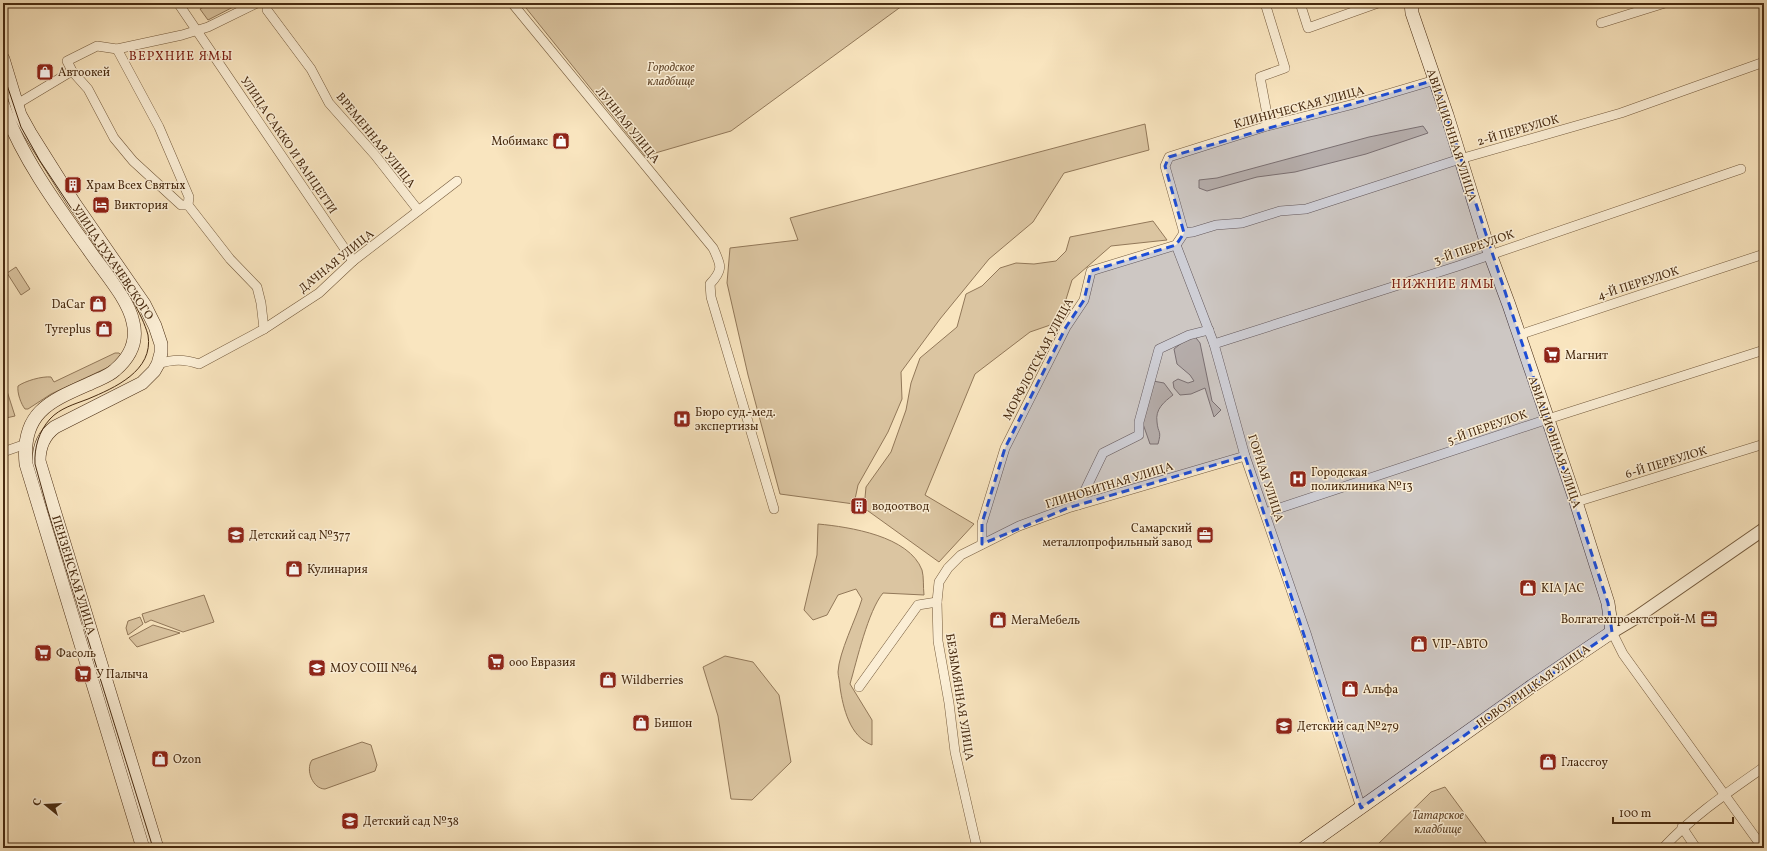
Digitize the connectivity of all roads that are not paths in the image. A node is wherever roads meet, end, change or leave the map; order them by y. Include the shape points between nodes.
1 (178, 3) edge
2 (257, 3) edge
3 (267, 3) edge
4 (512, 3) edge
5 (1265, 3) edge
6 (1300, 3) edge
7 (1378, 3) edge
8 (1411, 3) edge
9 (1665, 3) edge
10 (1601, 23) dead end
11 (197, 30) junction
12 (117, 49) junction
13 (3, 59) edge
14 (1764, 62) edge
15 (72, 71) junction
16 (1435, 80) junction
17 (17, 104) junction
18 (3, 105) edge
19 (1267, 126) junction
20 (1460, 159) junction
21 (1741, 169) dead end
22 (457, 180) dead end
23 (188, 205) junction
24 (418, 210) junction
25 (1184, 233) junction
26 (1176, 245) junction
27 (1490, 254) junction
28 (1764, 254) edge
29 (353, 262) junction
30 (264, 329) junction
31 (1209, 330) junction
32 (1519, 335) junction
33 (1214, 344) junction
34 (1764, 350) edge
35 (158, 364) junction
36 (1548, 419) junction
37 (27, 441) junction
38 (43, 441) junction
39 (1764, 444) edge
40 (3, 452) edge
41 (1245, 456) junction
42 (1576, 502) junction
43 (1078, 505) junction
44 (774, 509) dead end
45 (1264, 513) junction
46 (1764, 528) edge
47 (982, 544) junction
48 (937, 602) junction
49 (1612, 632) junction
50 (859, 687) dead end
51 (1764, 767) edge
52 (1724, 794) junction
53 (1361, 808) junction
54 (1682, 827) junction
55 (143, 848) edge
56 (157, 848) edge
57 (977, 848) edge
58 (1304, 848) edge
59 (1663, 848) edge
60 (1696, 848) edge
61 (1763, 848) edge

1 - 11 street, УЛИЦА САККО И ВАНЦЕТТИ
2 - 11 street
3 - 24 street, ВРЕМЕННАЯ УЛИЦА via 267,10 311,69 329,103 375,155
4 - 44 street, ЛУННАЯ УЛИЦА via 713,248 720,264 719,275 710,284 711,297
5 - 19 street via 1284,68 1260,77
6 - 7 street via 1308,28
8 - 16 main road, АВИАЦИОННАЯ УЛИЦА via 1412,13
9 - 10 street
11 - 12 street
11 - 29 street, УЛИЦА САККО И ВАНЦЕТТИ
12 - 15 street via 97,46 67,61
12 - 23 street via 160,127 188,197
13 - 17 main road, УЛИЦА ТУХАЧЕВСКОГО
14 - 20 street, 2-Й ПЕРЕУЛОК via 1620,113
15 - 17 street
15 - 23 street via 88,89 114,138 133,161 181,205
16 - 19 street, КЛИНИЧЕСКАЯ УЛИЦА
16 - 20 main road, АВИАЦИОННАЯ УЛИЦА
17 - 35 main road, УЛИЦА ТУХАЧЕВСКОГО via 30,133 66,192 152,317 161,344
18 - 37 main road, УЛИЦА ТУХАЧЕВСКОГО via 35,169 128,308 134,331 130,354 122,364 113,372 49,403 34,422
19 - 25 street, КЛИНИЧЕСКАЯ УЛИЦА via 1169,156 1165,166
20 - 25 street, 2-Й ПЕРЕУЛОК via 1306,209 1280,211 1242,223 1216,225
20 - 27 main road, АВИАЦИОННАЯ УЛИЦА
21 - 27 street, 3-Й ПЕРЕУЛОК
22 - 24 street, ДАЧНАЯ УЛИЦА
23 - 30 street via 230,259 257,287
24 - 29 street, ДАЧНАЯ УЛИЦА
25 - 26 street
26 - 31 street, ГОРНАЯ УЛИЦА
26 - 47 street, МОРФЛОТСКАЯ УЛИЦА via 1091,271 1084,300 1066,327 1005,448 982,523
27 - 32 main road, АВИАЦИОННАЯ УЛИЦА
27 - 33 street, 3-Й ПЕРЕУЛОК
28 - 32 street, 4-Й ПЕРЕУЛОК
29 - 30 street, ДАЧНАЯ УЛИЦА via 319,293
30 - 35 street, ДАЧНАЯ УЛИЦА via 200,364 172,359
31 - 33 street, ГОРНАЯ УЛИЦА
31 - 43 street via 1189,335 1159,349 1138,422 1139,435 1103,453
32 - 36 main road, АВИАЦИОННАЯ УЛИЦА
33 - 41 street, ГОРНАЯ УЛИЦА
34 - 36 street, 5-Й ПЕРЕУЛОК
35 - 38 main road via 142,383 61,423 49,432
36 - 42 main road, АВИАЦИОННАЯ УЛИЦА
36 - 45 street, 5-Й ПЕРЕУЛОК
37 - 38 main road
37 - 40 street
37 - 55 main road, ПЕНЗЕНСКАЯ УЛИЦА via 26,464
38 - 56 main road, ПЕНЗЕНСКАЯ УЛИЦА via 39,455 40,466
39 - 42 street, 6-Й ПЕРЕУЛОК
41 - 43 street, ГЛИНОБИТНАЯ УЛИЦА
41 - 45 street, ГОРНАЯ УЛИЦА
42 - 49 main road, АВИАЦИОННАЯ УЛИЦА via 1608,603
43 - 47 street, ГЛИНОБИТНАЯ УЛИЦА via 1019,526
45 - 53 street, ГОРНАЯ УЛИЦА via 1307,636
46 - 49 street, НОВОУРИЦКАЯ УЛИЦА
47 - 48 street, БЕЗЫМЯННАЯ УЛИЦА via 961,555 948,568 939,582
48 - 50 street via 918,605
48 - 57 street, БЕЗЫМЯННАЯ УЛИЦА via 938,641 955,752
49 - 52 street, АВИАЦИОННАЯ УЛИЦА via 1623,654
49 - 53 main road, НОВОУРИЦКАЯ УЛИЦА
51 - 52 street
52 - 54 street
52 - 61 street, АВИАЦИОННАЯ УЛИЦА
53 - 58 main road, НОВОУРИЦКАЯ УЛИЦА
54 - 59 street
54 - 60 street

